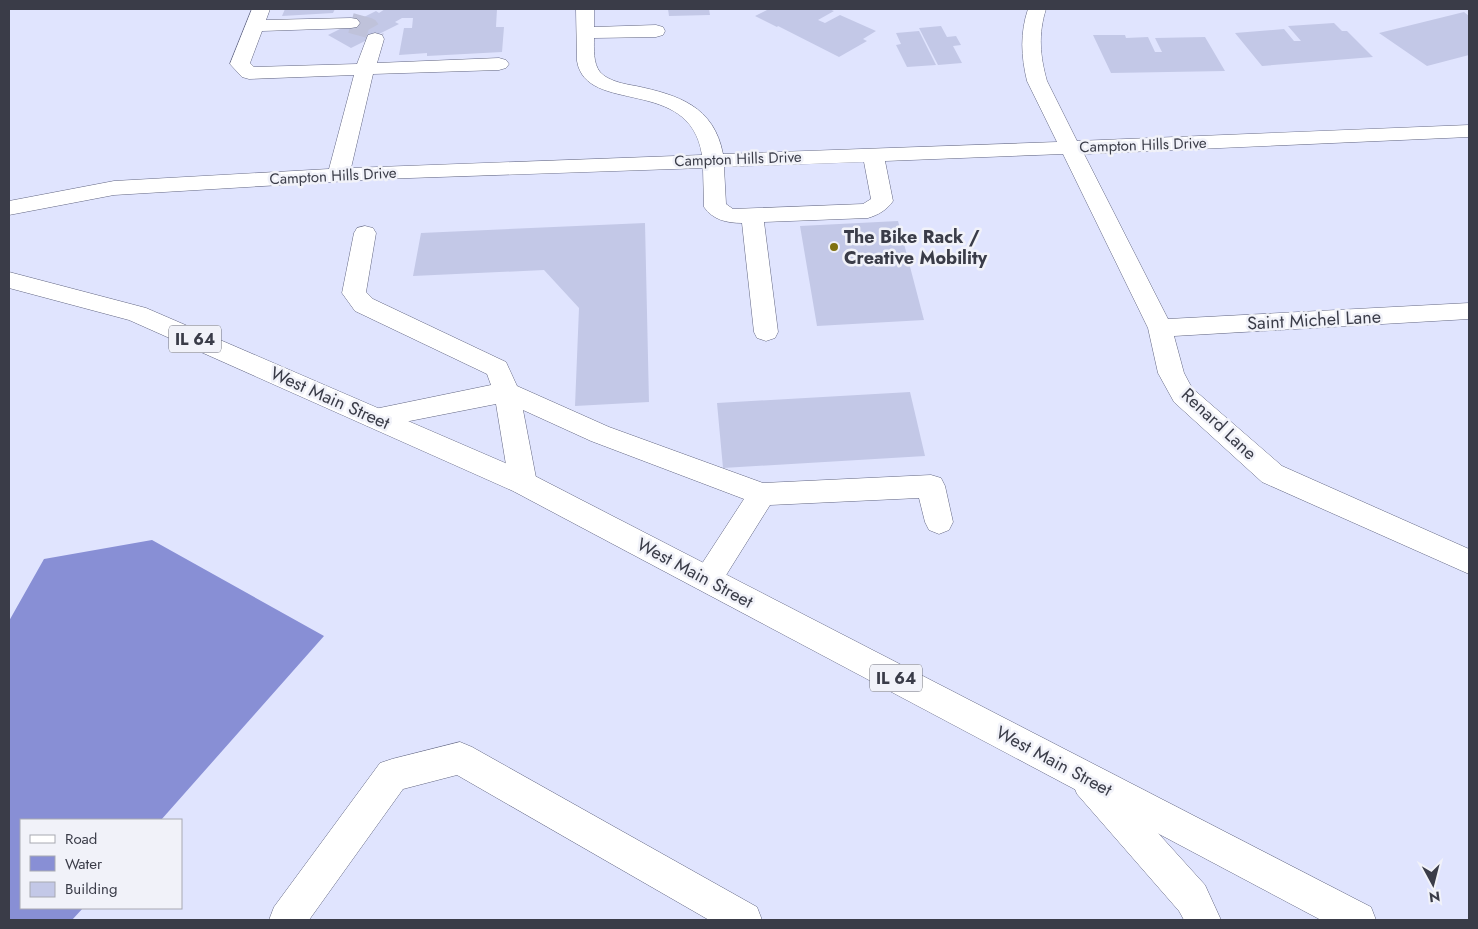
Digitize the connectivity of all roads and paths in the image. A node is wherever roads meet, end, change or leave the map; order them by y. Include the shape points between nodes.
1 (585, 9) edge
2 (1037, 9) edge
3 (257, 18) edge
4 (351, 23) tunnel mouth
5 (656, 31) dead end
6 (586, 33) junction
7 (375, 39) dead end
8 (499, 64) dead end
9 (365, 69) junction
10 (1469, 131) edge
11 (1069, 148) junction
12 (873, 154) junction
13 (712, 160) junction
14 (338, 176) junction
15 (9, 208) edge
16 (752, 216) junction
17 (365, 233) dead end
18 (9, 280) edge
19 (1469, 312) edge
20 (1160, 328) junction
21 (766, 332) dead end
22 (507, 392) junction
23 (374, 418) junction
24 (523, 483) junction
25 (762, 494) junction
26 (939, 522) dead end
27 (1469, 562) edge
28 (706, 579) junction
29 (1084, 777) junction
30 (287, 920) edge
31 (744, 920) edge
32 (1203, 920) edge
33 (1358, 920) edge

1 - 6 street
2 - 11 street, Renard Lane via 1030,40 1031,60 1037,81
3 - 4 street
3 - 9 street via 240,64 249,73
5 - 6 street
6 - 13 street via 587,67 596,80 610,87 655,95 678,103 700,122 708,136
7 - 9 street
8 - 9 street
9 - 14 street
10 - 11 street, Campton Hills Drive
11 - 12 street, Campton Hills Drive
11 - 20 street, Renard Lane
12 - 13 street, Campton Hills Drive
12 - 16 street via 882,201 868,211
13 - 14 street, Campton Hills Drive
13 - 16 street via 715,207 729,216
14 - 15 street, Campton Hills Drive via 114,188
16 - 21 street
17 - 22 street via 354,294 364,305 497,368
18 - 23 street, West Main Street / IL 64 via 137,314
19 - 20 street, Saint Michel Lane
20 - 27 street, Renard Lane via 1171,373 1183,395 1272,474
22 - 23 street
22 - 24 street
22 - 25 street via 600,434
23 - 24 street, West Main Street / IL 64
24 - 28 street, West Main Street / IL 64
25 - 26 street via 931,486
25 - 28 street
28 - 29 street, West Main Street / IL 64
29 - 32 street via 1192,898
29 - 33 street, West Main Street / IL 64
30 - 31 street via 392,775 460,758

